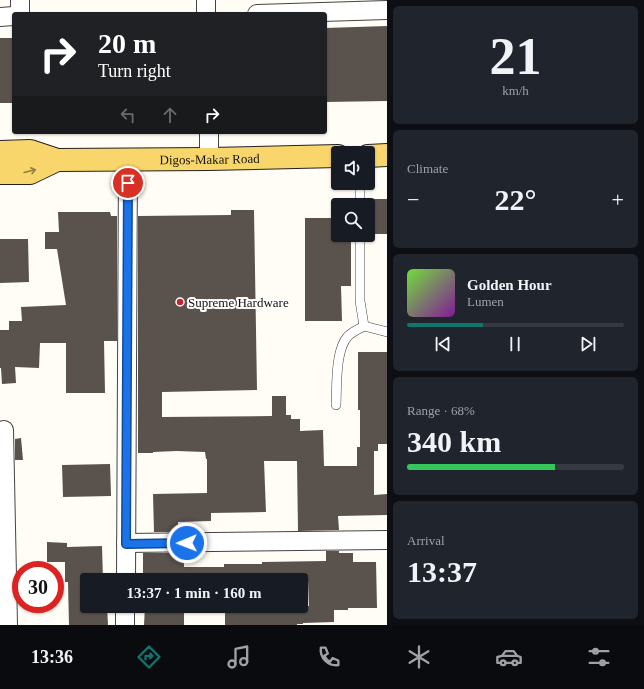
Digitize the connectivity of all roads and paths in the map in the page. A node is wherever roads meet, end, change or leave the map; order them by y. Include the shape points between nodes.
1 (20, 0) edge
2 (206, 0) edge
3 (387, 10) edge
4 (20, 12) edge
5 (206, 12) edge
6 (322, 12) edge
7 (12, 16) edge
8 (0, 17) edge
9 (209, 134) edge
10 (0, 152) edge
11 (387, 155) edge
12 (331, 156) edge
13 (375, 156) edge
14 (128, 159) junction
15 (209, 159) junction
16 (57, 160) junction
17 (0, 173) edge
18 (360, 242) edge
19 (364, 326) junction
20 (387, 332) edge
21 (336, 405) dead end
22 (4, 430) dead end
23 (387, 540) edge
24 (126, 544) junction
25 (126, 573) edge
26 (126, 613) edge
27 (8, 625) edge
28 (125, 625) edge

1 - 4 street
2 - 5 street
3 - 6 street
7 - 8 street
9 - 15 street
10 - 16 main road, Digos-Makar Road via 30,151
11 - 13 main road
12 - 15 main road, Digos-Makar Road
14 - 15 main road, Digos-Makar Road
14 - 16 main road, Digos-Makar Road
14 - 24 street
17 -> 16 main road, Digos-Makar Road via 30,173
18 - 19 lane via 360,301
19 - 20 lane
19 - 21 lane via 349,335 342,344
22 - 27 street
23 - 24 street
24 - 25 street
26 - 28 street

